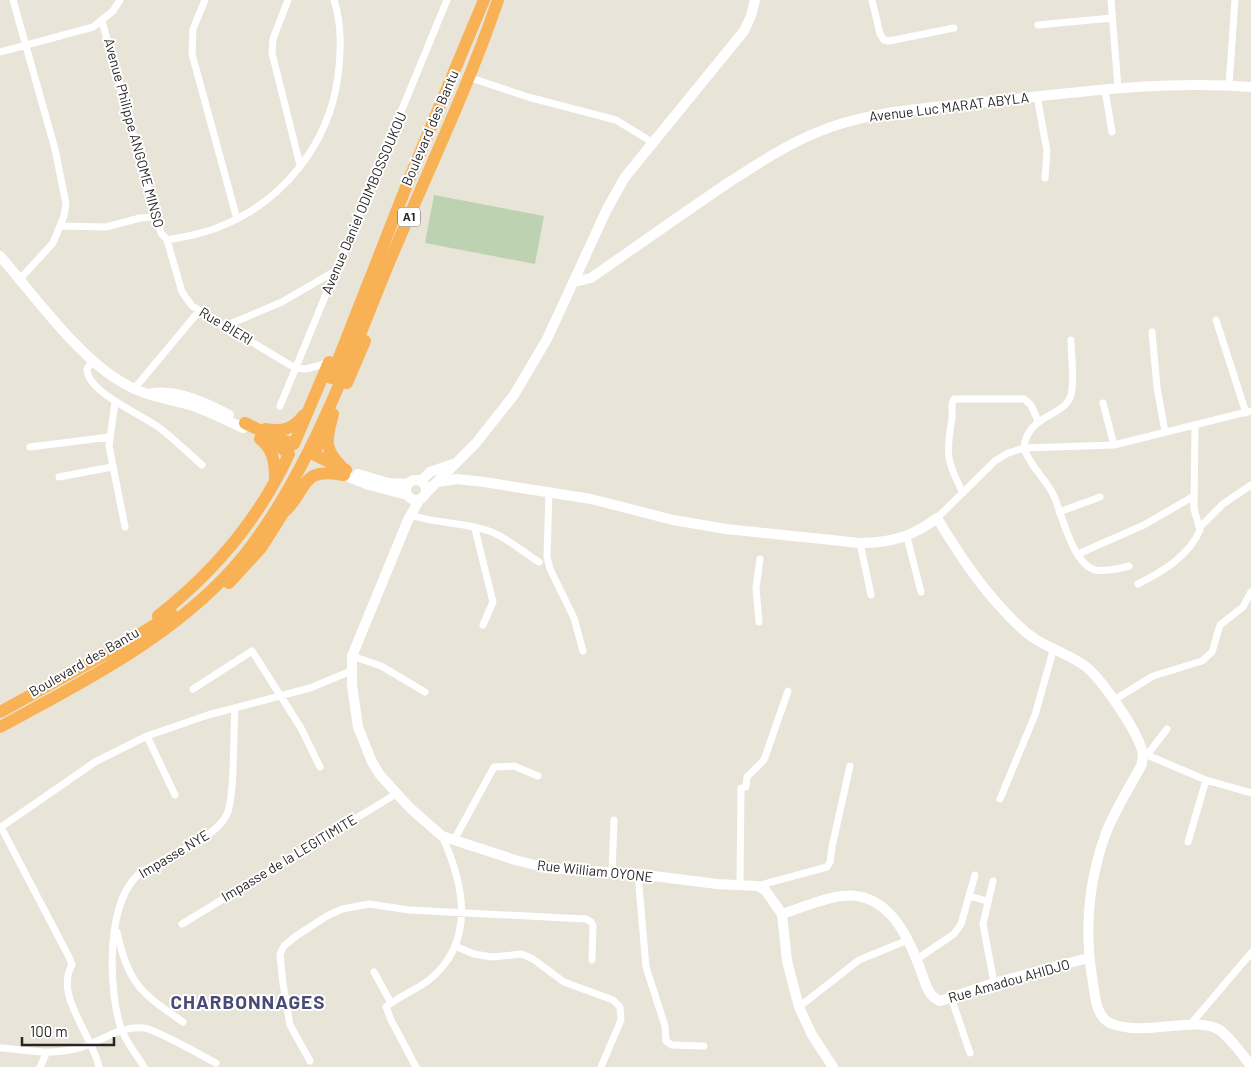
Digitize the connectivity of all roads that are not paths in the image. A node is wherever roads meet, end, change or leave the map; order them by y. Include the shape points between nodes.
1 (13, 0) edge
2 (120, 0) edge
3 (205, 0) edge
4 (288, 0) edge
5 (334, 0) edge
6 (447, 0) edge
7 (484, 0) edge
8 (498, 0) edge
9 (755, 0) edge
10 (872, 0) edge
11 (1111, 0) edge
12 (1236, 0) edge
13 (1112, 18) junction
14 (102, 22) junction
15 (1038, 25) dead end
16 (954, 28) dead end
17 (26, 45) junction
18 (0, 52) edge
19 (468, 77) junction
20 (1229, 85) junction
21 (1251, 87) edge
22 (1118, 88) junction
23 (1105, 90) junction
24 (1037, 96) junction
25 (1112, 132) dead end
26 (652, 142) junction
27 (300, 165) junction
28 (410, 177) junction
29 (1045, 178) dead end
30 (424, 182) junction
31 (156, 217) junction
32 (237, 219) junction
33 (61, 226) junction
34 (167, 240) junction
35 (0, 256) edge
36 (335, 271) junction
37 (20, 279) junction
38 (574, 282) junction
39 (199, 311) junction
40 (1216, 320) dead end
41 (225, 326) junction
42 (1152, 332) dead end
43 (1071, 340) dead end
44 (93, 360) junction
45 (328, 363) junction
46 (296, 368) junction
47 (134, 389) junction
48 (115, 402) junction
49 (1104, 403) dead end
50 (280, 406) dead end
51 (311, 407) junction
52 (1248, 412) edge
53 (333, 414) junction
54 (1038, 421) junction
55 (244, 425) junction
56 (1195, 426) junction
57 (313, 430) junction
58 (1165, 432) junction
59 (110, 437) junction
60 (1114, 445) junction
61 (30, 447) dead end
62 (1024, 448) junction
63 (291, 449) junction
64 (312, 458) junction
65 (454, 463) junction
66 (202, 465) dead end
67 (112, 467) junction
68 (345, 473) junction
69 (60, 477) dead end
70 (285, 478) junction
71 (421, 481) junction
72 (438, 482) junction
73 (1251, 485) edge
74 (408, 492) junction
75 (549, 492) junction
76 (963, 493) junction
77 (1194, 496) junction
78 (423, 497) junction
79 (1100, 497) dead end
80 (1059, 512) junction
81 (284, 513) junction
82 (410, 517) junction
83 (937, 518) junction
84 (1200, 526) junction
85 (125, 527) dead end
86 (475, 528) junction
87 (907, 537) junction
88 (860, 543) junction
89 (1078, 554) junction
90 (760, 559) dead end
91 (539, 562) dead end
92 (1129, 566) dead end
93 (1138, 584) dead end
94 (920, 592) dead end
95 (1251, 592) edge
96 (871, 595) dead end
97 (759, 622) dead end
98 (483, 626) dead end
99 (142, 647) junction
100 (583, 651) dead end
101 (1053, 651) junction
102 (352, 656) junction
103 (351, 671) junction
104 (193, 688) dead end
105 (788, 691) dead end
106 (425, 692) dead end
107 (282, 696) junction
108 (1114, 700) junction
109 (235, 709) junction
110 (0, 712) edge
111 (0, 727) edge
112 (1167, 729) dead end
113 (147, 736) junction
114 (1145, 756) junction
115 (850, 766) dead end
116 (320, 767) dead end
117 (538, 776) dead end
118 (1206, 780) junction
119 (1251, 793) edge
120 (396, 794) junction
121 (175, 795) dead end
122 (1000, 799) dead end
123 (614, 820) dead end
124 (442, 836) junction
125 (454, 840) junction
126 (1188, 842) dead end
127 (612, 873) junction
128 (638, 874) junction
129 (975, 875) dead end
130 (992, 881) dead end
131 (740, 885) junction
132 (757, 886) junction
133 (969, 896) junction
134 (987, 901) junction
135 (461, 913) junction
136 (782, 914) junction
137 (182, 924) dead end
138 (116, 927) junction
139 (908, 940) junction
140 (455, 946) junction
141 (1251, 952) edge
142 (1088, 958) junction
143 (917, 959) junction
144 (592, 960) dead end
145 (374, 972) dead end
146 (994, 984) junction
147 (951, 997) junction
148 (391, 1003) junction
149 (799, 1007) junction
150 (183, 1022) dead end
151 (1190, 1025) junction
152 (121, 1029) junction
153 (92, 1043) junction
154 (704, 1046) dead end
155 (0, 1048) edge
156 (970, 1053) dead end
157 (46, 1054) junction
158 (310, 1061) dead end
159 (216, 1063) dead end
160 (1251, 1066) edge
161 (40, 1067) edge
162 (99, 1067) edge
163 (144, 1067) edge
164 (416, 1067) edge
165 (601, 1067) edge
166 (833, 1067) edge

1 - 17 street
2 - 14 street
3 - 32 street via 193,29 192,54
4 - 27 street via 273,39 272,53
5 - 27 street, Avenue Philippe ANGOME MINSO via 341,42 336,90 322,133
6 - 36 street, Avenue Daniel ODIMBOSSOUKOU
7 - 28 highway, Boulevard des Bantu / A1
8 - 19 highway, Boulevard des Bantu / A1
9 - 26 street, Rue William OYONE via 744,31
10 - 16 street via 884,40
11 - 13 street
12 - 20 street
13 - 15 street
13 - 22 street
14 - 17 street
14 - 31 street, Avenue Philippe ANGOME MINSO
17 - 18 street
17 - 33 street via 65,189 66,204
19 - 26 street via 616,120
19 - 30 highway, Boulevard des Bantu / A1
20 - 21 street, Avenue Luc MARAT ABYLA
20 - 22 street, Avenue Luc MARAT ABYLA
22 - 23 street, Avenue Luc MARAT ABYLA
23 - 24 street, Avenue Luc MARAT ABYLA
23 - 25 street
24 - 29 street via 1047,150
24 - 38 street, Avenue Luc MARAT ABYLA via 898,111 832,126 782,149 702,200 591,278
26 - 38 street, Rue William OYONE via 616,193
27 - 32 street, Avenue Philippe ANGOME MINSO via 274,194
28 - 45 highway via 399,195
28 - 57 highway, Boulevard des Bantu / A1
30 - 53 highway via 388,286
30 - 57 highway, Boulevard des Bantu / A1
31 - 33 street via 106,227
31 - 34 street, Avenue Philippe ANGOME MINSO
32 - 34 street, Avenue Philippe ANGOME MINSO
33 - 37 street via 53,243
34 - 39 street, Rue BIERI via 182,292
35 - 37 street
36 - 41 street via 282,302
36 - 46 street, Avenue Daniel ODIMBOSSOUKOU
37 - 44 street
38 - 65 street, Rue William OYONE via 547,339 518,388 476,442
39 - 41 street, Rue BIERI
39 - 47 street
40 - 52 street
41 - 46 street, Rue BIERI
42 - 58 street
43 - 54 street via 1071,395 1064,406
44 - 47 street via 112,377
44 - 48 street via 87,369 89,376
45 - 46 street via 306,369
45 - 51 highway
46 - 50 street, Avenue Daniel ODIMBOSSOUKOU
47 - 55 street via 147,394 169,394 198,400
48 - 59 street
48 - 66 street via 159,428
49 - 60 street
51 - 55 highway via 297,424 283,431
51 - 63 highway
52 - 56 street
53 - 64 highway
53 - 68 highway via 327,444
54 - 62 street via 1026,437
54 - 76 street via 1031,405 1024,399 954,400 948,456 950,468
55 - 63 highway via 276,438
55 - 70 highway via 269,447
56 - 58 street
56 - 77 street
57 - 70 highway
58 - 60 street
59 - 61 street
59 - 67 street
60 - 62 street
62 - 76 street via 995,461
62 - 80 street via 1050,489
63 - 64 highway via 300,442 307,443 312,447
63 - 64 highway via 291,461 297,466 304,466
63 - 70 highway
64 - 68 highway
64 - 81 highway
65 - 71 street via 430,472
65 - 72 street, Rue William OYONE
67 - 69 street
67 - 85 street
68 - 74 street via 369,485
68 - 81 highway via 326,472 313,476
70 - 99 highway, Boulevard des Bantu via 260,534 225,577
70 - 110 highway, Boulevard des Bantu via 258,526 217,574 176,611 128,642
71 - 74 street via 414,480
71 - 78 street via 426,487
72 - 75 street via 457,479
72 - 78 street, Rue William OYONE
73 - 84 street via 1223,504
74 - 78 street
74 - 82 street
75 - 88 street via 726,529
75 - 100 street via 547,557 574,618
76 - 83 street
77 - 84 street via 1194,509
77 - 89 street via 1144,525
78 - 82 street, Rue William OYONE
79 - 80 street
80 - 89 street
81 - 99 highway via 250,562 219,594 164,638
82 - 86 street
82 - 102 street, Rue William OYONE
83 - 87 street
83 - 101 street via 989,596 1031,638
84 - 93 street via 1194,542 1186,551 1158,574
86 - 91 street via 501,536
86 - 98 street via 493,602
87 - 88 street via 892,542
87 - 94 street
88 - 96 street
89 - 92 street via 1093,569 1105,571
90 - 97 street via 756,588
95 - 108 street via 1243,607 1220,626 1212,652 1202,661 1152,676
99 - 111 highway, Boulevard des Bantu
101 - 108 street via 1071,658 1093,673
101 - 122 street via 1035,715
102 - 103 street, Rue William OYONE
102 - 106 street via 367,660
103 - 107 street
103 - 120 street, Rue William OYONE via 361,738 375,768
104 - 107 street via 252,651
105 - 131 street via 764,760 747,777 746,787 742,788
107 - 109 street
107 - 116 street via 309,741
108 - 114 street
109 - 113 street
109 - 138 street, Impasse NYE via 227,814 202,838 134,878 122,899
112 - 114 street
113 - 121 street
113 - 153 street via 95,762 1,828 69,957 72,965 66,979 69,1000
114 - 118 street
114 - 142 street via 1112,819 1103,844 1087,920
115 - 132 street via 827,867
117 - 125 street via 514,766 494,767
118 - 119 street
118 - 126 street
120 - 124 street, Rue William OYONE
120 - 137 street, Impasse de la LEGITIMITE
123 - 127 street
124 - 125 street, Rue William OYONE
124 - 135 street via 459,879
125 - 127 street, Rue William OYONE via 547,868
127 - 128 street, Rue William OYONE
128 - 131 street, Rue William OYONE
128 - 154 street via 646,967 666,1041 672,1045
129 - 133 street
130 - 134 street
131 - 132 street, Rue William OYONE
132 - 136 street via 771,896
133 - 134 street
133 - 143 street via 961,924 954,934
134 - 146 street via 984,936
135 - 140 street
135 - 144 street via 586,919 593,926
135 - 158 street via 356,905 318,921 284,946 280,964 290,1025
136 - 139 street, Rue Amadou AHIDJO via 834,898 859,896 889,911
136 - 149 street via 787,961
138 - 150 street via 126,967 142,992
138 - 152 street, Impasse NYE via 112,971
139 - 143 street, Rue Amadou AHIDJO
139 - 149 street via 859,960
140 - 148 street via 430,979
140 - 165 street via 492,957 522,954 564,982 613,1000 620,1007 621,1020
141 - 151 street
142 - 146 street, Rue Amadou AHIDJO
142 - 151 street via 1099,1011 1104,1020 1130,1028
143 - 147 street, Rue Amadou AHIDJO via 930,995 940,1001
145 - 148 street
146 - 147 street, Rue Amadou AHIDJO
147 - 156 street
148 - 164 street via 386,1007 387,1011
149 - 166 street
151 - 160 street via 1206,1024 1220,1031
152 - 153 street
152 - 159 street via 145,1027
152 - 163 street
153 - 157 street
153 - 162 street
155 - 157 street
157 - 161 street

